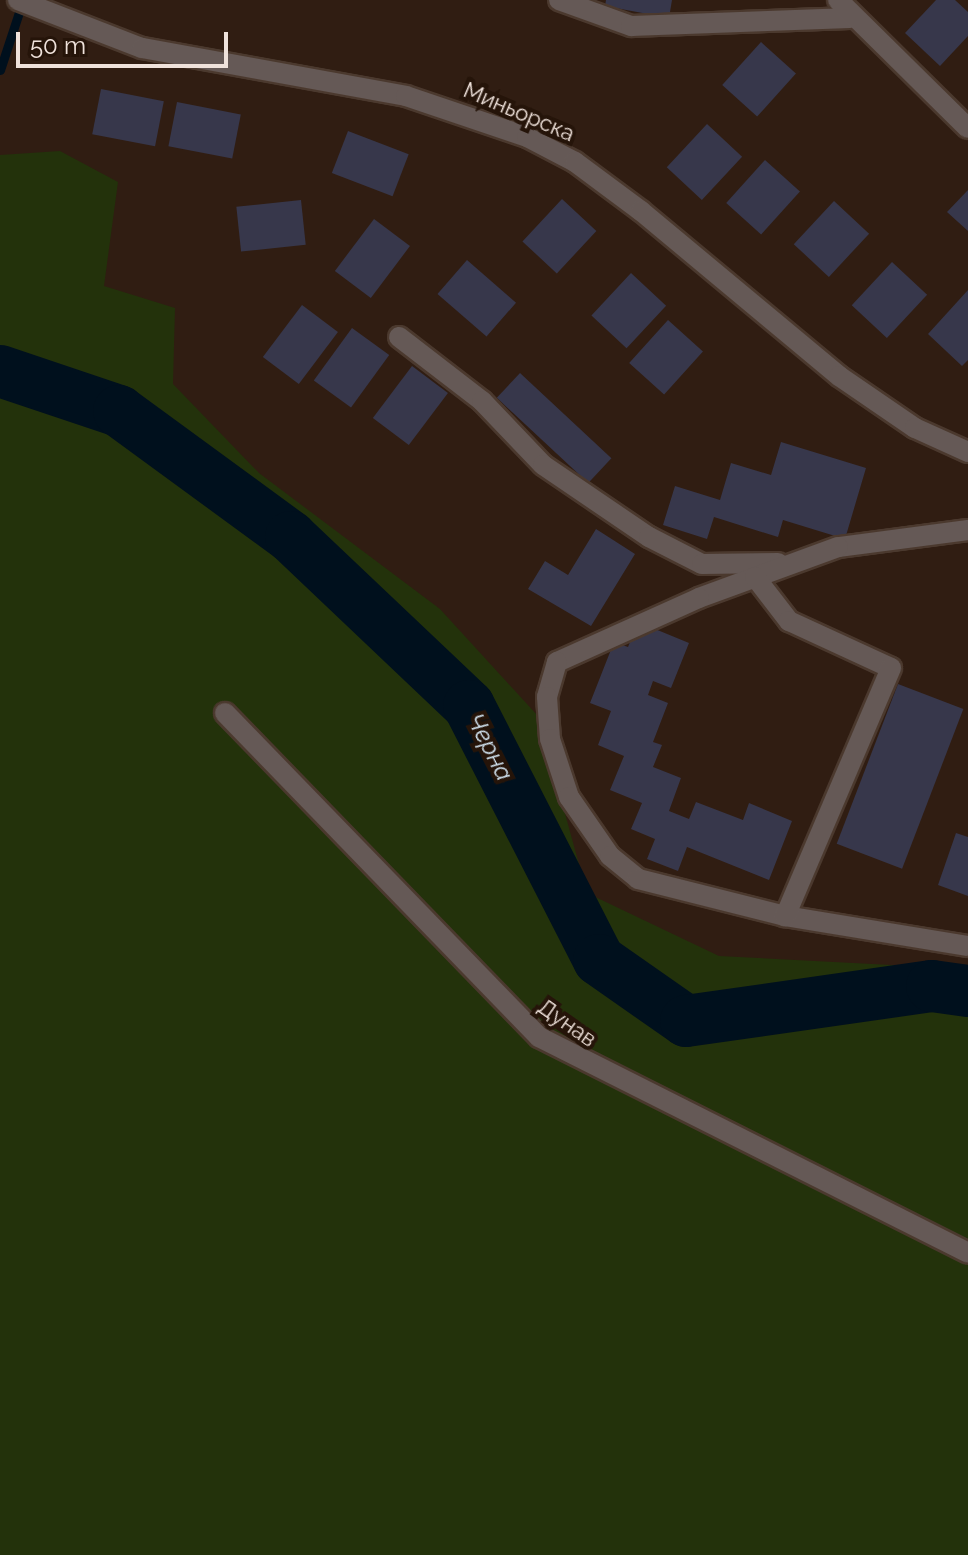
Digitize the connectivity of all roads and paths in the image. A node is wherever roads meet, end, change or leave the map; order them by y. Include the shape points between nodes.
1 (18, 0) edge
2 (559, 0) edge
3 (838, 0) edge
4 (850, 18) junction
5 (968, 128) edge
6 (399, 337) dead end
7 (968, 452) edge
8 (968, 530) edge
9 (794, 563) junction
10 (755, 577) junction
11 (225, 713) dead end
12 (785, 916) junction
13 (968, 946) edge
14 (968, 1253) edge

1 - 7 street, Миньорска via 142,48 406,96 527,137 575,162 641,211 839,376 915,428
2 - 4 street via 631,26
3 - 4 street
4 - 5 street
6 - 9 street via 482,401 543,465 678,554 719,566
8 - 9 street via 896,535
9 - 10 street
10 - 12 street via 789,621 891,668
10 - 12 street via 557,662 548,677 550,739 569,797 610,856 638,879
11 - 14 street, Дунав via 539,1037 682,1114
12 - 13 street

